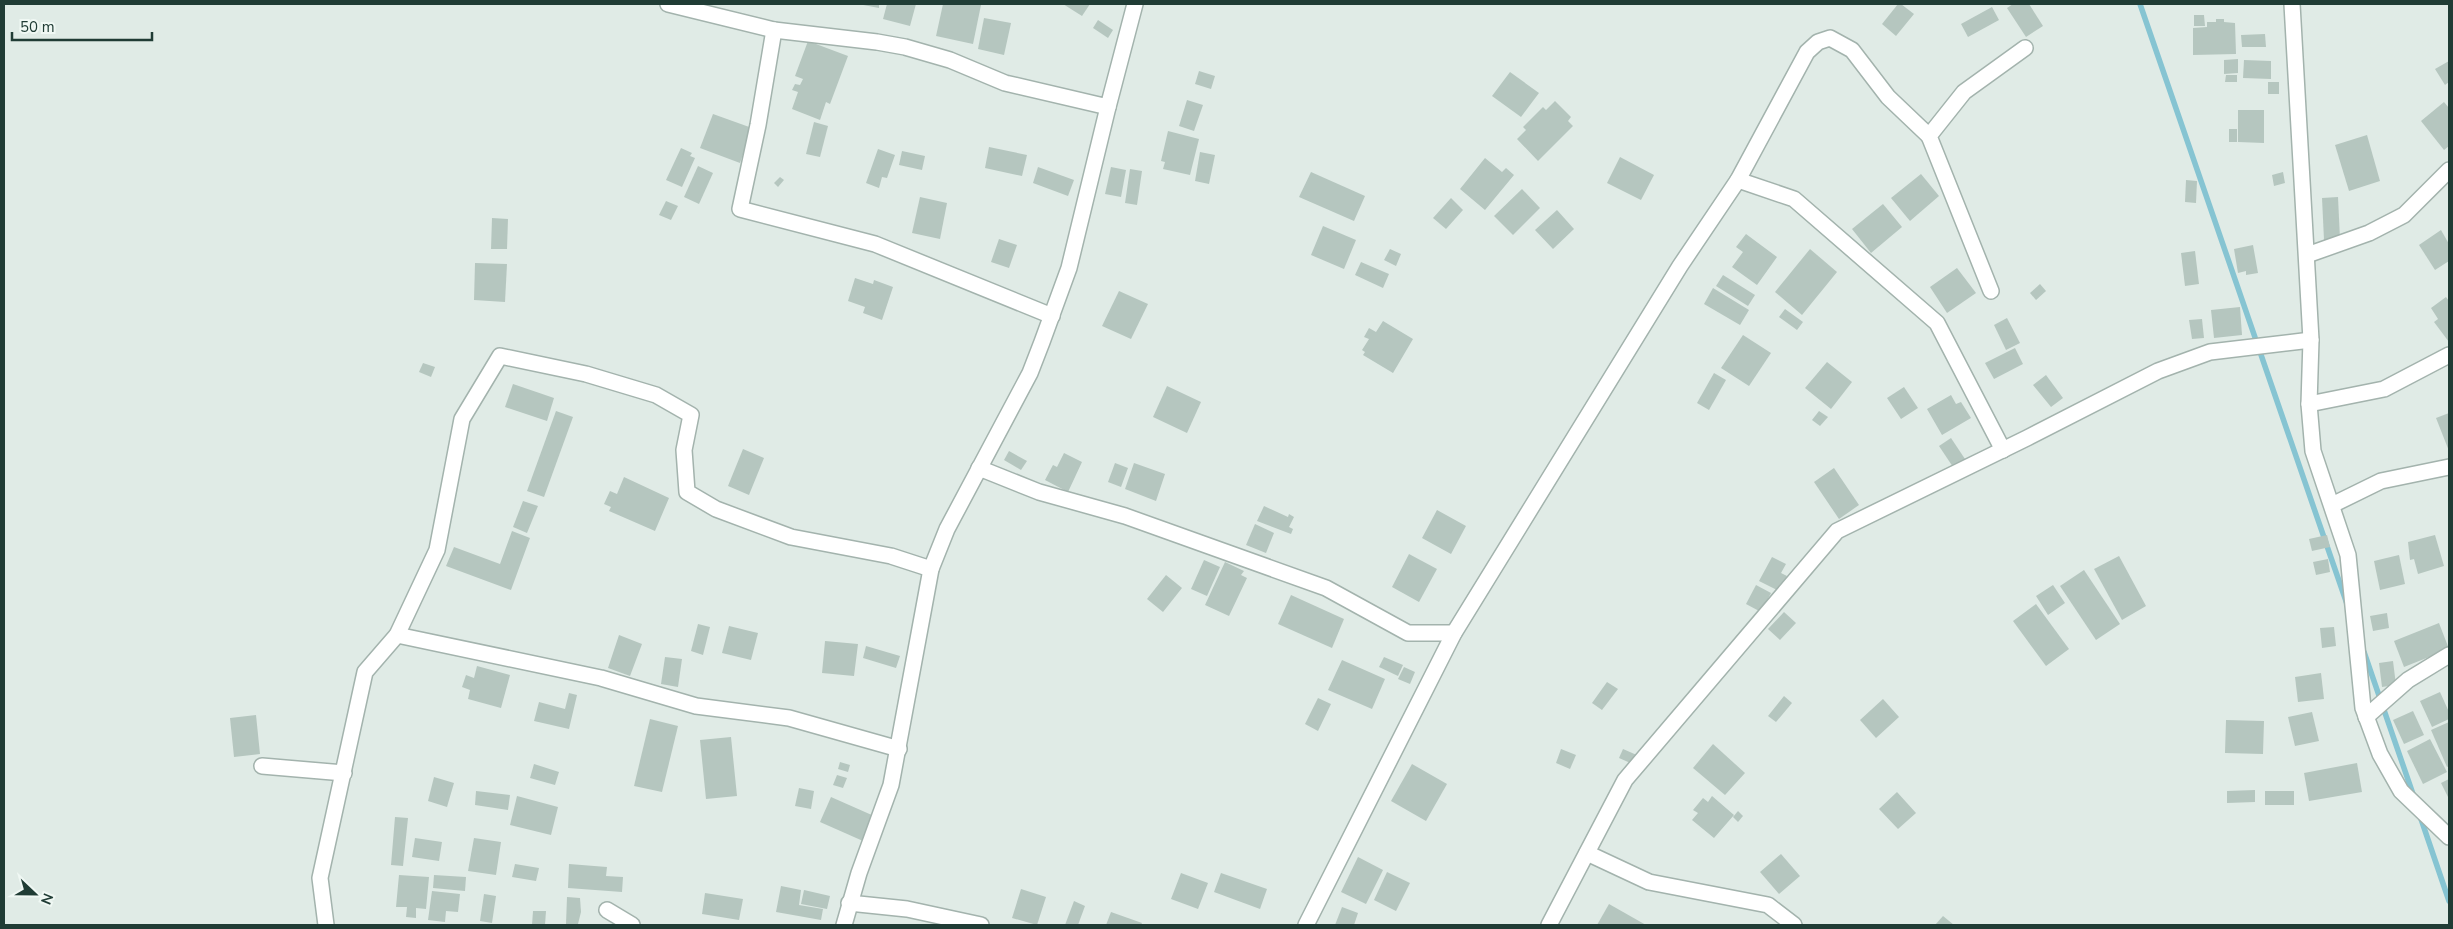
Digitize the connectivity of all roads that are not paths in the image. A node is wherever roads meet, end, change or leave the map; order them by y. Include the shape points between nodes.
1 (668, 4) edge
2 (1135, 4) edge
3 (2292, 4) edge
4 (774, 30) junction
5 (2025, 48) dead end
6 (1108, 107) junction
7 (1929, 136) junction
8 (2449, 170) edge
9 (1738, 180) junction
10 (2307, 255) junction
11 (1991, 292) dead end
12 (1052, 316) junction
13 (2311, 340) junction
14 (2449, 355) edge
15 (2309, 404) junction
16 (2003, 450) junction
17 (2449, 467) edge
18 (979, 468) junction
19 (2332, 505) junction
20 (932, 569) junction
21 (397, 634) junction
22 (1454, 634) junction
23 (2449, 655) edge
24 (2366, 716) junction
25 (899, 749) junction
26 (262, 766) dead end
27 (344, 773) junction
28 (2449, 838) edge
29 (1587, 853) junction
30 (849, 903) junction
31 (606, 910) dead end
32 (326, 925) edge
33 (632, 925) edge
34 (844, 925) edge
35 (981, 925) edge
36 (1306, 925) edge
37 (1549, 925) edge
38 (1794, 925) edge

1 - 4 street
2 - 6 street
3 - 10 street
4 - 6 street via 905,48 950,60 1005,83
4 - 12 street via 740,209 875,244
5 - 7 street via 1964,92
6 - 12 street via 1069,268
7 - 9 street via 1888,97 1852,50 1830,38 1818,42 1807,52
7 - 11 street
8 - 10 street via 2404,215 2369,233
9 - 16 street via 1794,199 1937,323
9 - 22 street via 1680,266
10 - 13 street
12 - 18 street via 1030,373
13 - 15 street
13 - 16 street via 2210,352 2158,371
14 - 15 street via 2384,389
15 - 19 street via 2313,451
16 - 29 street via 1837,531 1625,780
17 - 19 street via 2381,481
18 - 20 street via 947,530
18 - 22 street via 1039,492 1125,516 1326,588 1408,633
19 - 24 street via 2348,556 2357,664
20 - 21 street via 891,556 791,537 716,509 687,492 684,450 691,416 656,396 586,374 500,356 462,419 436,550
20 - 25 street
21 - 25 street via 601,678 696,706 789,718
21 - 27 street via 365,672
22 - 36 street
23 - 24 street via 2408,680
24 - 28 street via 2380,754 2401,791
25 - 30 street via 891,785
26 - 27 street
27 - 32 street via 320,878
29 - 37 street
29 - 38 street via 1649,882 1768,905
30 - 34 street
30 - 35 street via 907,909
31 - 33 street

